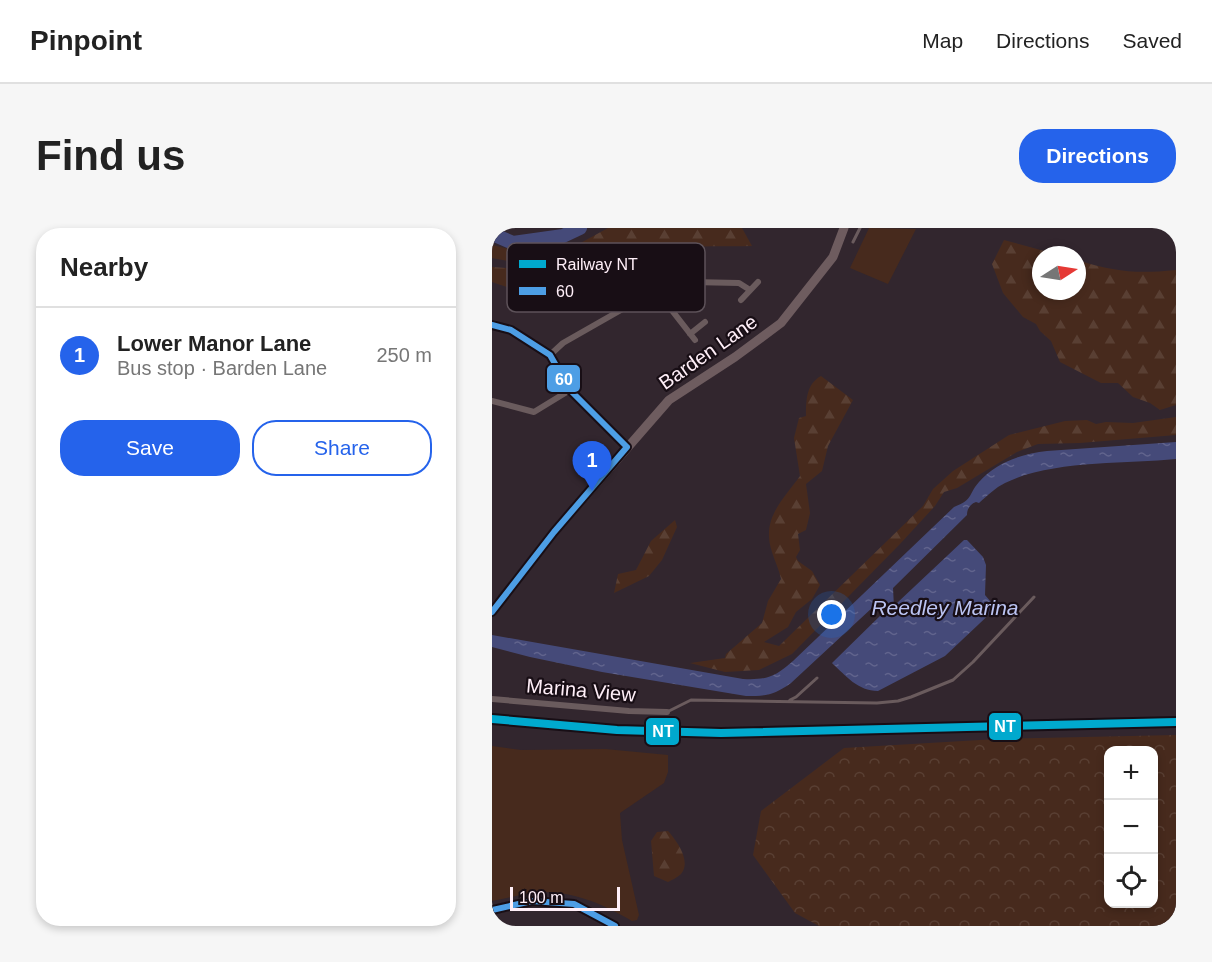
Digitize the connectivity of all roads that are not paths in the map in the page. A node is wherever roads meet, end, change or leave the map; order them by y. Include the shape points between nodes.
1 (844, 228) edge
2 (860, 228) edge
3 (854, 242) dead end
4 (705, 282) edge
5 (758, 282) dead end
6 (750, 290) junction
7 (741, 300) dead end
8 (617, 312) edge
9 (673, 312) edge
10 (705, 322) dead end
11 (492, 325) edge
12 (690, 334) junction
13 (695, 340) dead end
14 (550, 355) junction
15 (570, 390) junction
16 (492, 401) edge
17 (627, 447) junction
18 (1034, 597) dead end
19 (492, 612) edge
20 (817, 678) dead end
21 (492, 699) edge
22 (788, 701) junction
23 (667, 712) joint
24 (492, 910) edge
25 (615, 926) edge

1 - 17 street, Barden Lane via 832,257 781,323 669,400
2 - 3 lane
4 - 6 street via 739,283
5 - 6 street
6 - 7 street
8 - 14 street via 563,343
9 - 12 street
10 - 12 street
11 - 14 street via 511,330
12 - 13 street
14 - 15 street
15 - 16 street via 534,412
15 - 17 street
17 - 19 street, Barden Lane
18 - 22 lane via 961,674 926,693 877,703
20 - 22 lane
21 - 23 street, Marina View
22 - 23 lane via 691,700
24 - 25 street via 532,901 574,904

